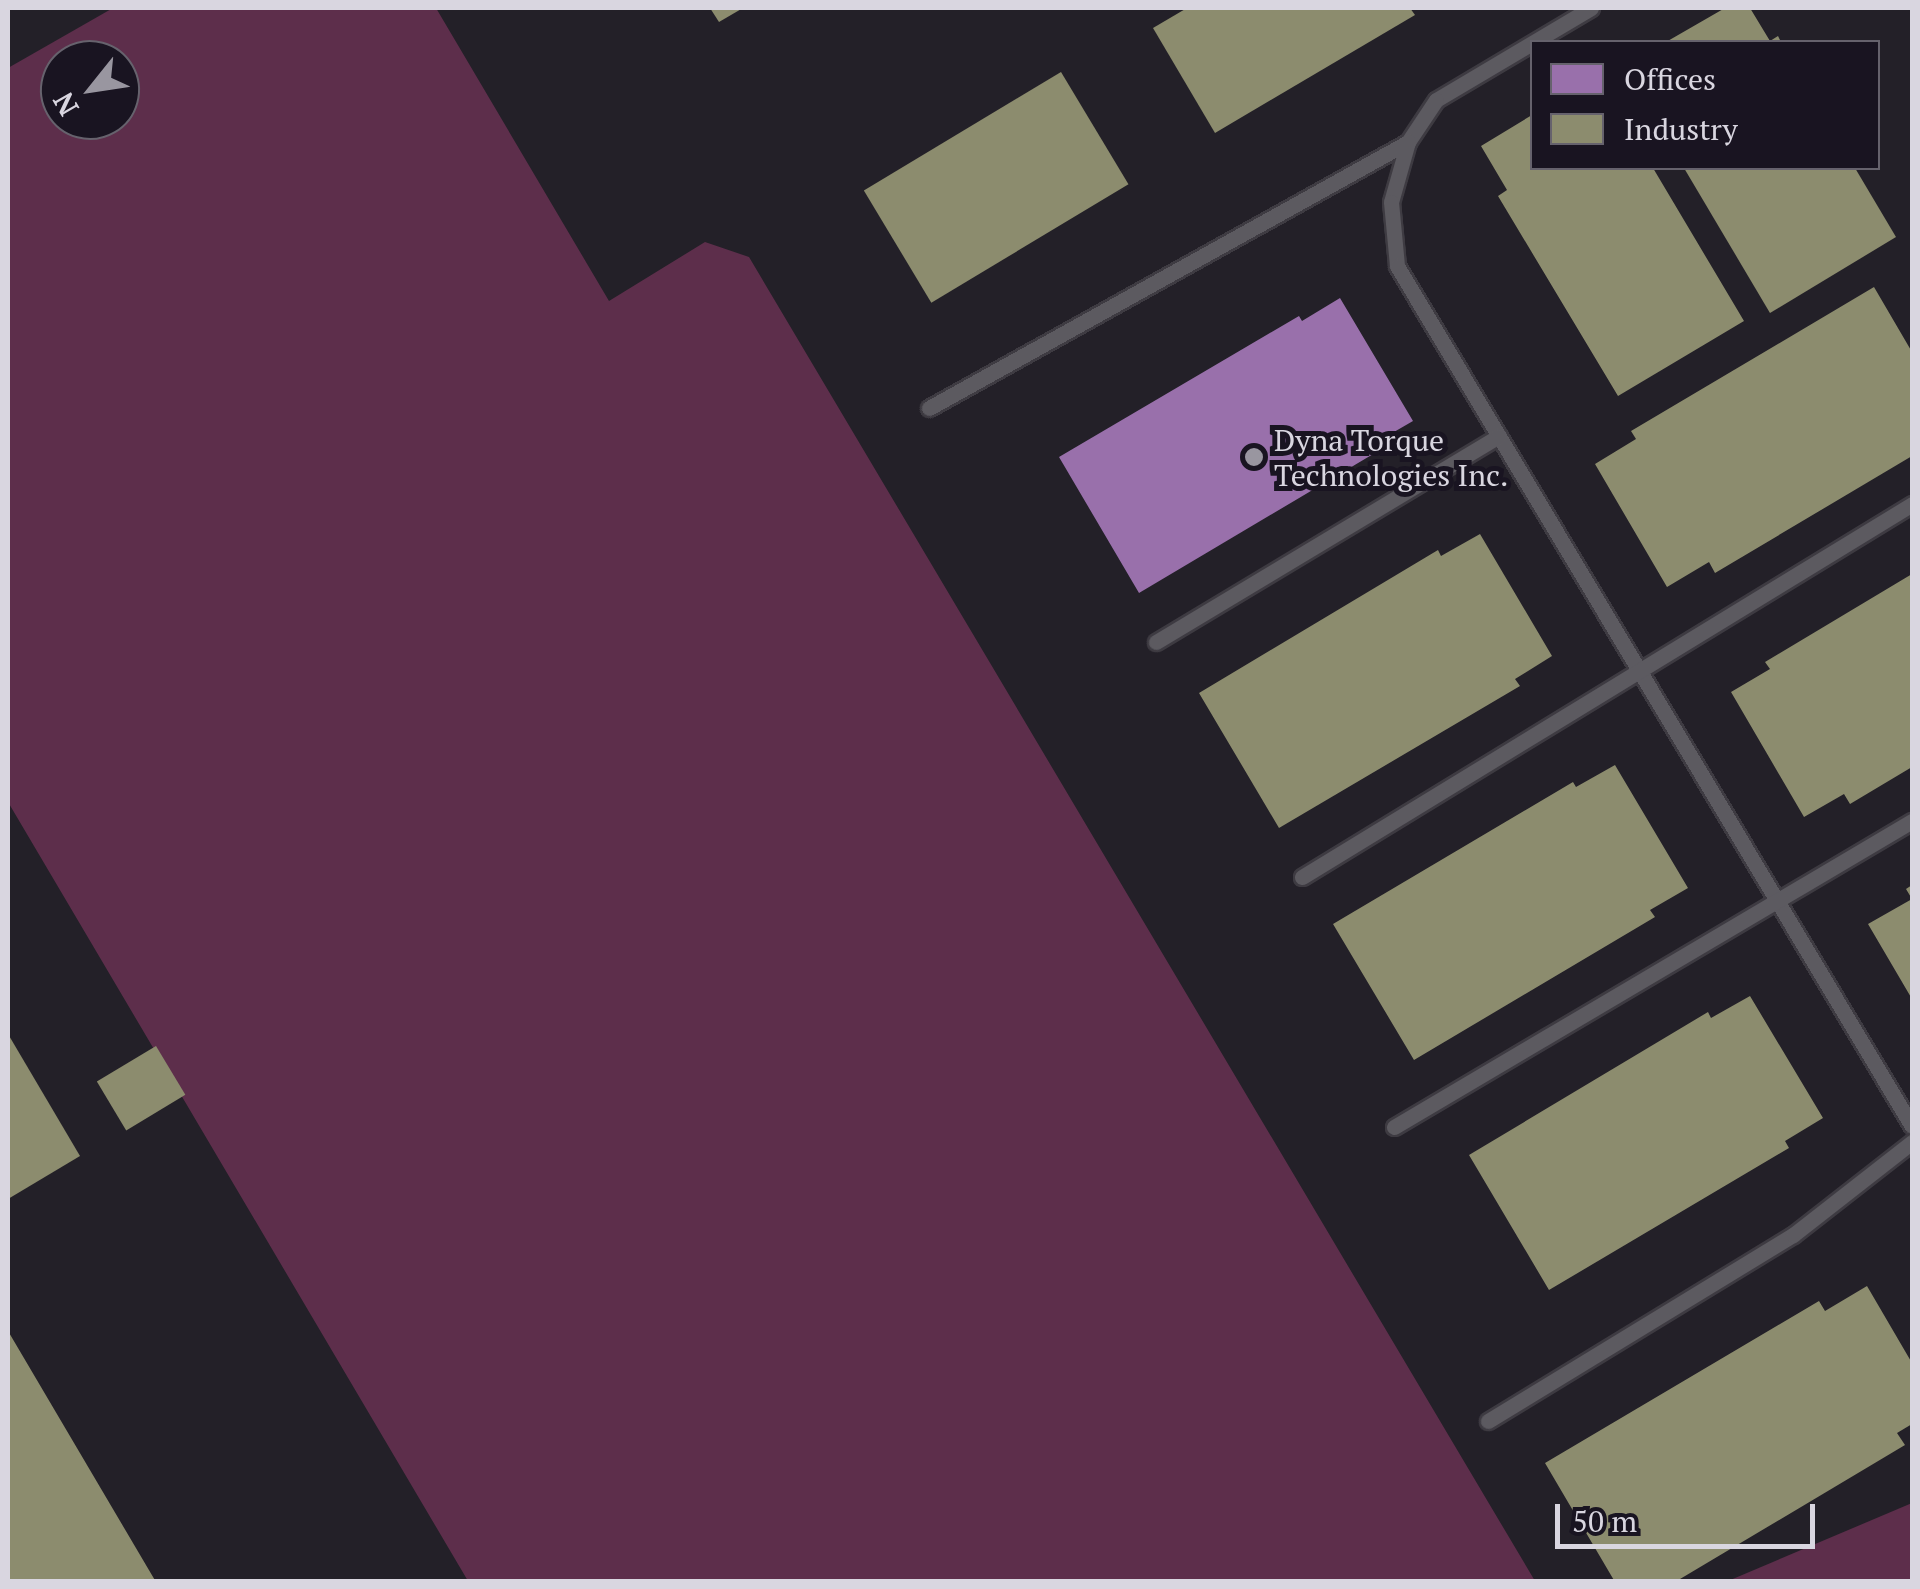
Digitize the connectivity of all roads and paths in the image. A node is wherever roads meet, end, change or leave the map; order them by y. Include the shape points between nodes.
1 (1591, 8) edge
2 (1537, 40) edge
3 (1530, 44) edge
4 (1408, 142) junction
5 (930, 408) dead end
6 (1499, 436) junction
7 (1912, 504) edge
8 (1156, 642) dead end
9 (1640, 671) junction
10 (1912, 821) edge
11 (1302, 877) dead end
12 (1779, 903) junction
13 (1912, 1126) edge
14 (1394, 1127) dead end
15 (1912, 1142) edge
16 (1488, 1421) dead end

1 - 2 lane
3 - 4 lane via 1436,100
4 - 5 lane
4 - 6 lane via 1391,202 1398,266
6 - 8 lane
6 - 9 lane
7 - 9 lane
9 - 11 lane
9 - 12 lane
10 - 12 lane
12 - 13 lane
12 - 14 lane
15 - 16 lane via 1793,1235

